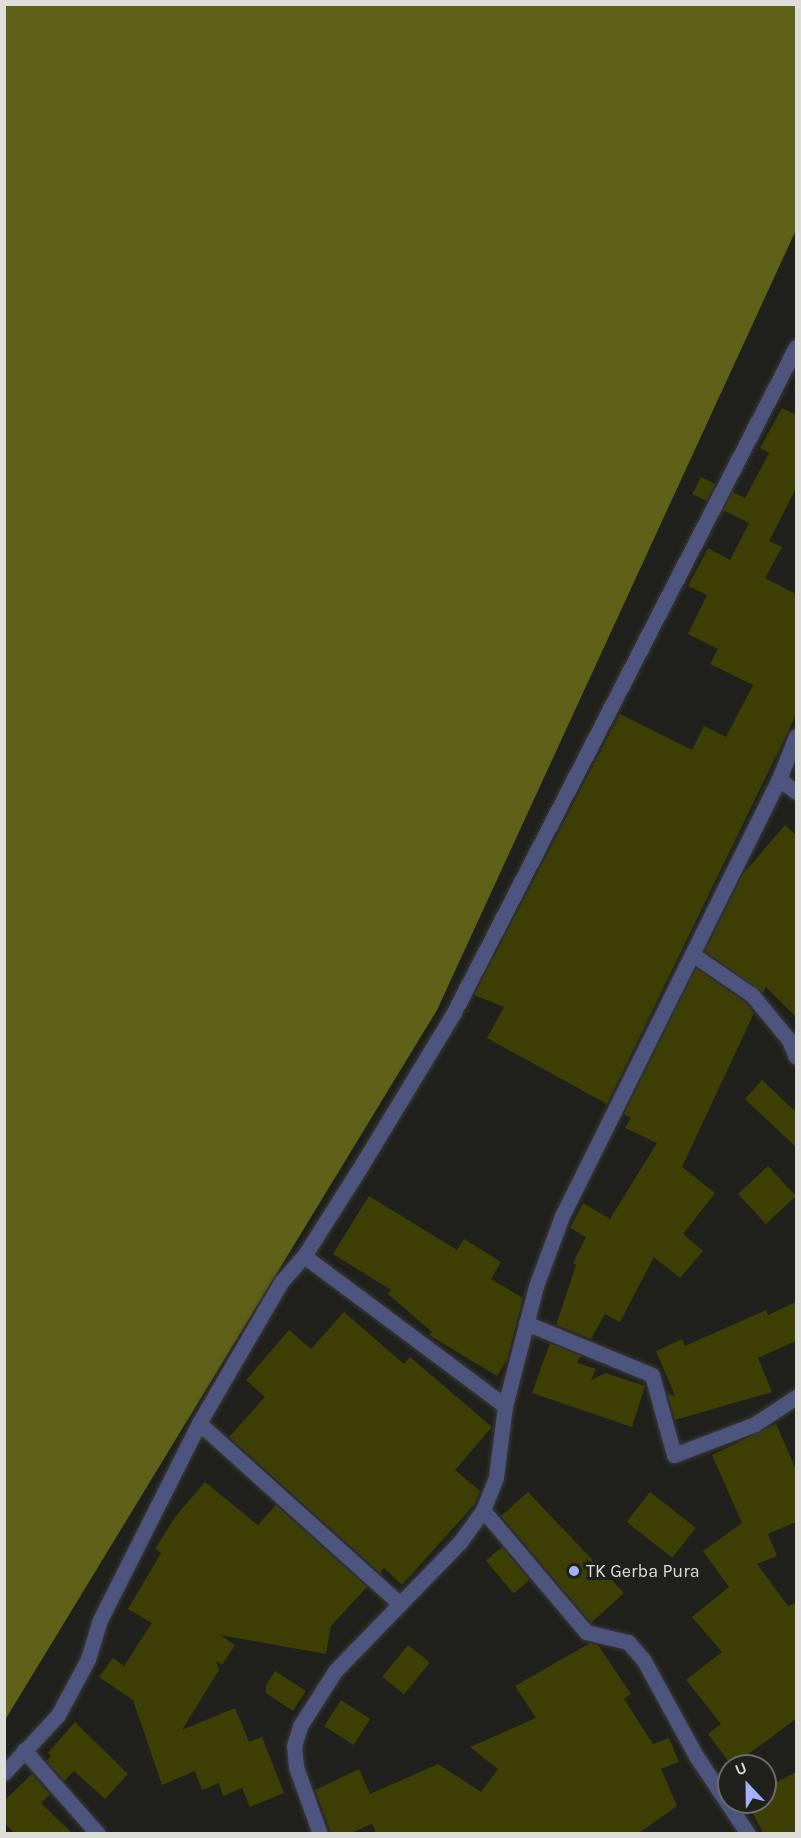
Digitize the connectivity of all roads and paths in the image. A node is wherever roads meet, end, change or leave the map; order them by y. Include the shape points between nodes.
1 (796, 347) edge
2 (796, 736) edge
3 (779, 779) junction
4 (796, 792) edge
5 (692, 954) junction
6 (796, 1057) edge
7 (304, 1256) junction
8 (526, 1323) junction
9 (796, 1397) edge
10 (505, 1406) junction
11 (200, 1423) junction
12 (483, 1510) junction
13 (399, 1604) junction
14 (24, 1750) junction
15 (4, 1773) edge
16 (98, 1833) edge
17 (320, 1833) edge
18 (748, 1833) edge

1 - 7 street via 453,1014
2 - 3 street
3 - 4 street
3 - 5 street
5 - 6 street via 752,995 789,1040
5 - 8 street via 562,1216
7 - 10 street
7 - 11 street via 280,1282
8 - 9 street via 652,1375 674,1455 754,1424
8 - 10 street
10 - 12 street via 496,1477
11 - 13 street
11 - 14 street via 99,1622 73,1688 58,1715
12 - 13 street via 460,1542
12 - 18 street via 586,1632 628,1642 643,1659 696,1756
13 - 17 street via 334,1671 300,1726 294,1746 296,1767
14 - 15 street
14 - 16 street

